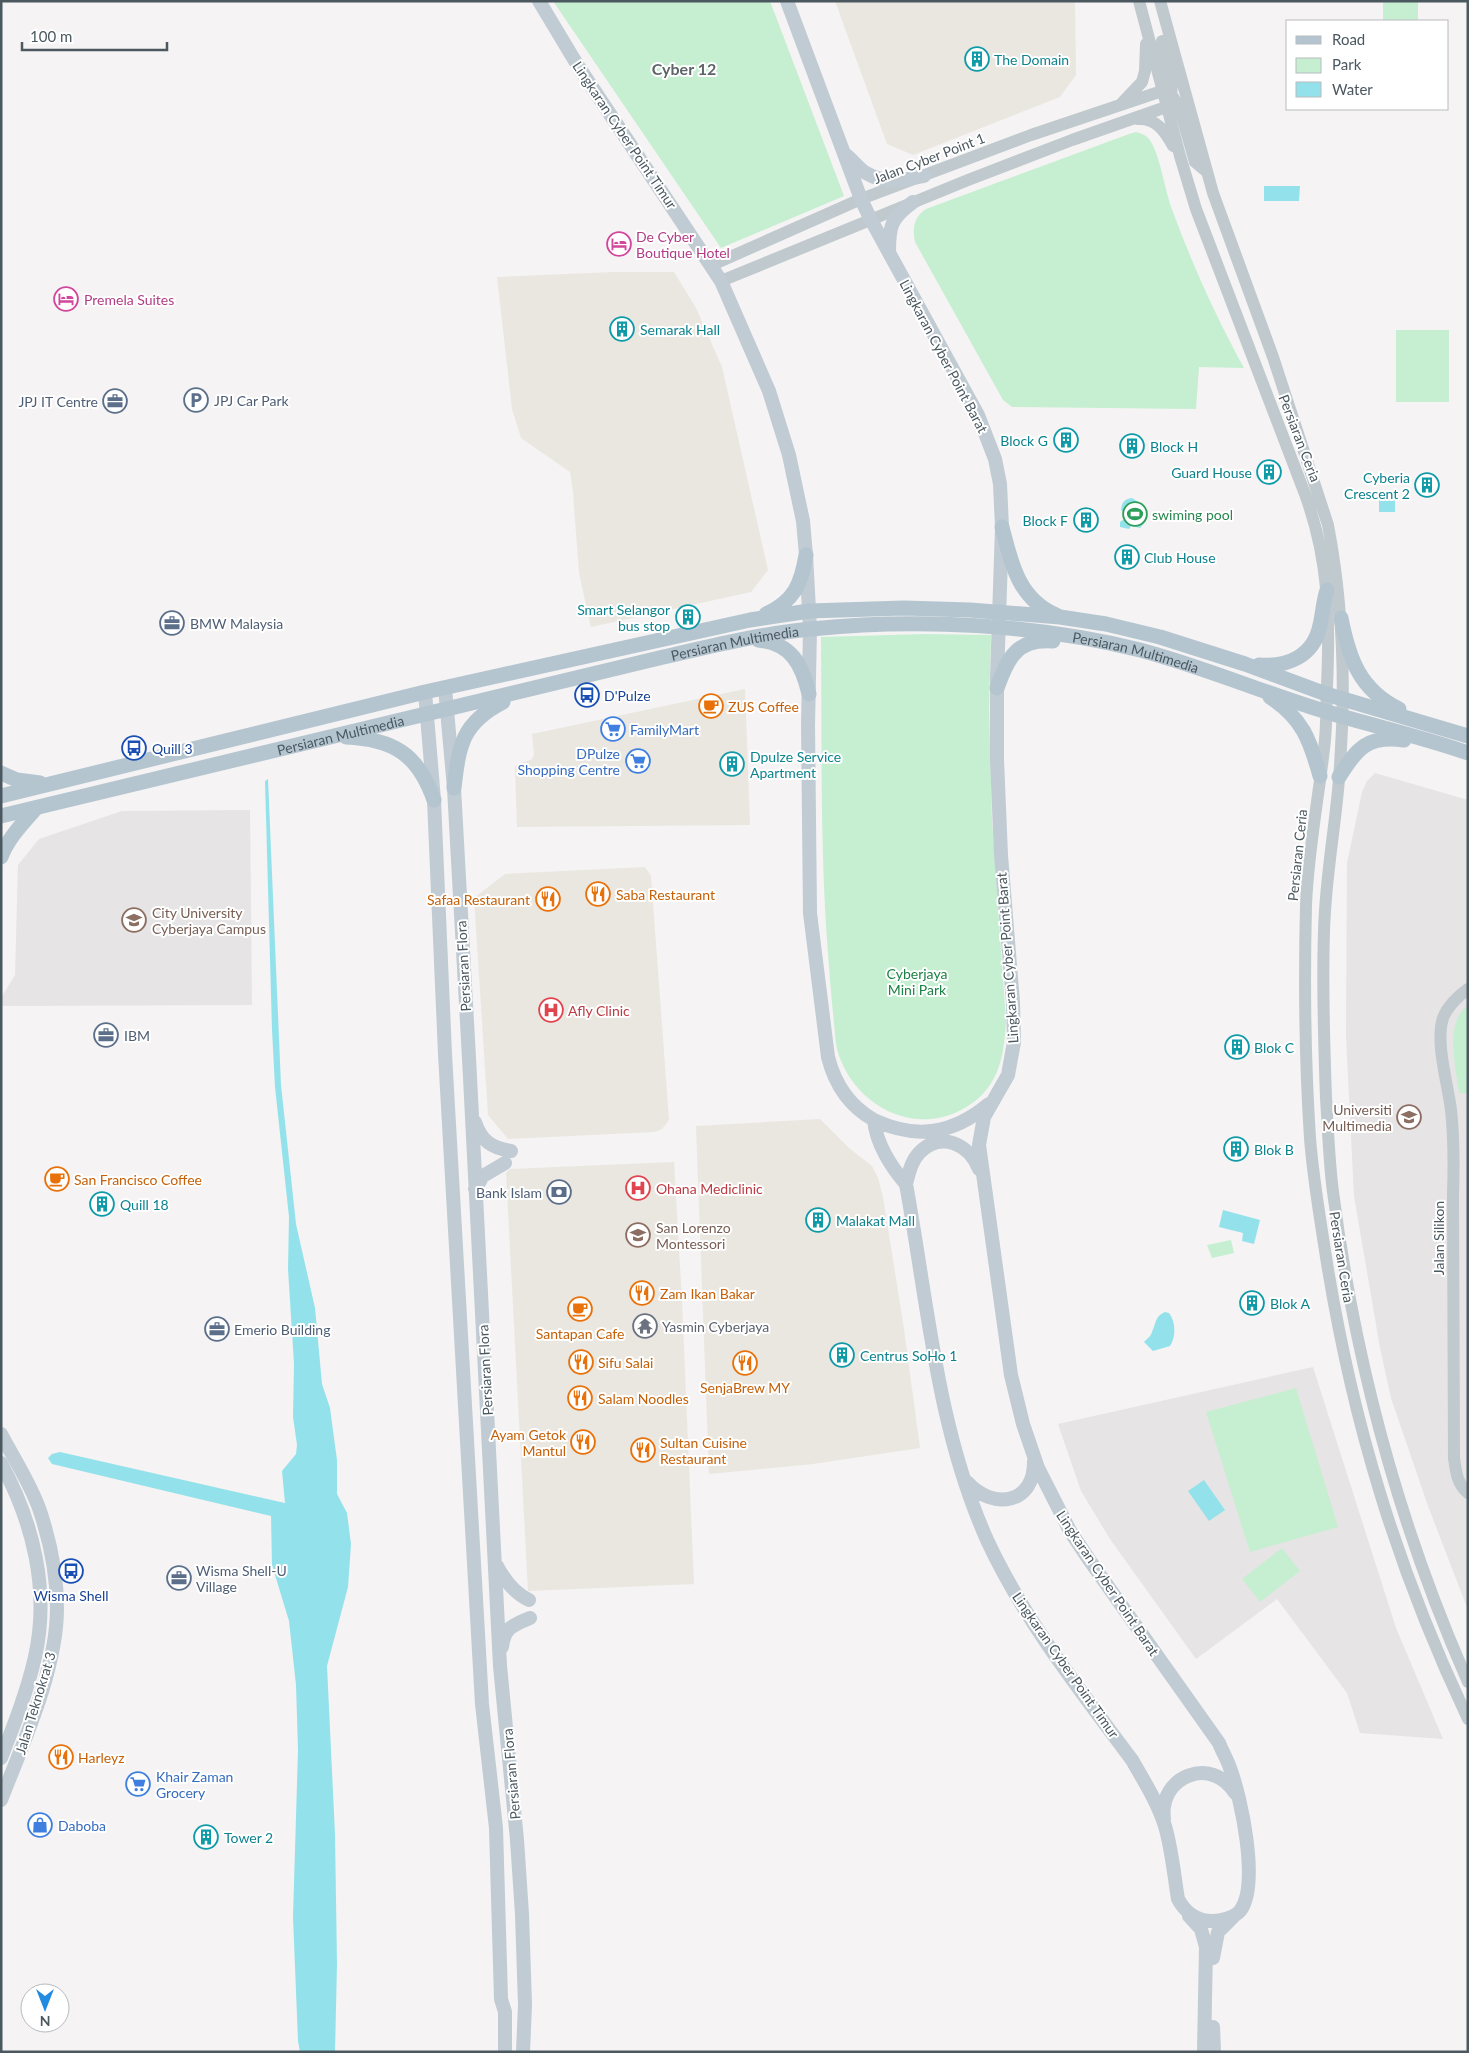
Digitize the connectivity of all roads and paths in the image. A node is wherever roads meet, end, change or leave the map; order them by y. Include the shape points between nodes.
1 (539, 1) edge
2 (787, 1) edge
3 (1138, 1) edge
4 (1160, 1) edge
5 (1164, 17) junction
6 (1147, 34) junction
7 (1167, 92) junction
8 (1119, 107) junction
9 (1166, 107) junction
10 (1133, 120) junction
11 (843, 152) junction
12 (1180, 156) junction
13 (1206, 172) junction
14 (924, 176) junction
15 (861, 199) junction
16 (912, 202) junction
17 (870, 218) junction
18 (889, 253) junction
19 (712, 265) junction
20 (722, 281) junction
21 (1002, 527) junction
22 (806, 556) junction
23 (1327, 590) junction
24 (809, 611) junction
25 (998, 612) junction
26 (1060, 617) junction
27 (1340, 618) junction
28 (750, 620) junction
29 (998, 628) junction
30 (810, 629) junction
31 (747, 639) junction
32 (1175, 660) junction
33 (1245, 664) junction
34 (1237, 681) junction
35 (539, 687) junction
36 (445, 688) junction
37 (996, 688) junction
38 (425, 692) junction
39 (809, 694) junction
40 (1326, 694) junction
41 (1342, 699) junction
42 (448, 710) junction
43 (1327, 712) junction
44 (426, 713) junction
45 (1343, 716) junction
46 (1446, 730) junction
47 (328, 736) junction
48 (1468, 736) edge
49 (1464, 752) edge
50 (1, 773) edge
51 (1320, 776) junction
52 (1339, 777) junction
53 (51, 784) junction
54 (454, 788) junction
55 (1, 796) edge
56 (434, 800) junction
57 (36, 808) junction
58 (1, 816) edge
59 (1, 857) edge
60 (1468, 989) edge
61 (995, 1098) junction
62 (472, 1112) junction
63 (874, 1120) junction
64 (906, 1184) junction
65 (475, 1189) junction
66 (985, 1195) junction
67 (1, 1434) edge
68 (1029, 1446) junction
69 (1, 1463) edge
70 (965, 1479) junction
71 (1468, 1493) edge
72 (496, 1563) junction
73 (529, 1600) dead end
74 (530, 1618) dead end
75 (500, 1666) junction
76 (1468, 1682) edge
77 (1468, 1719) edge
78 (1, 1758) edge
79 (1237, 1797) junction
80 (1, 1800) edge
81 (1164, 1824) junction
82 (1186, 1911) junction
83 (1236, 1915) junction
84 (501, 1999) junction
85 (525, 2006) junction
86 (494, 2052) edge
87 (504, 2052) edge
88 (523, 2052) edge
89 (534, 2052) edge
90 (1204, 2052) edge
91 (1214, 2052) edge

1 - 19 main road, Lingkaran Cyber Point Timur via 578,66
2 - 11 main road, Lingkaran Cyber Point Barat
3 - 6 street
4 - 5 street, Persiaran Ceria
5 - 7 street via 1161,35 1172,85
5 - 13 street, Persiaran Ceria
6 - 7 street
6 - 8 street via 1142,82
7 - 8 street, Jalan Cyber Point 1
7 - 9 street
7 - 13 street via 1181,113 1192,157
8 - 14 street, Jalan Cyber Point 1 via 1031,135
9 - 10 street
9 - 12 street, Persiaran Ceria
10 - 12 street via 1155,122
10 - 16 street
11 - 14 main road via 866,173 880,179
11 - 15 main road, Lingkaran Cyber Point Barat
12 - 23 street, Persiaran Ceria via 1216,262 1315,521
13 - 27 street, Persiaran Ceria via 1325,513 1334,553
14 - 15 street, Jalan Cyber Point 1
15 - 17 main road, Lingkaran Cyber Point Barat
15 - 19 street, Jalan Cyber Point 1
16 - 17 street
16 - 18 main road via 891,224
17 - 18 main road, Lingkaran Cyber Point Barat
17 - 20 street
18 - 21 main road, Lingkaran Cyber Point Barat via 978,415 995,459
19 - 20 main road, Lingkaran Cyber Point Timur
20 - 22 main road, Lingkaran Cyber Point Timur via 779,421 803,521
21 - 25 main road, Lingkaran Cyber Point Barat
21 - 26 main road via 1018,580 1036,602
22 - 24 main road, Lingkaran Cyber Point Timur
22 - 28 main road via 794,593 775,610
23 - 33 main road via 1320,625 1302,657 1281,665
23 - 40 street, Persiaran Ceria
24 - 25 main road, Persiaran Multimedia via 904,608
24 - 28 main road, Persiaran Multimedia
24 - 30 main road, Lingkaran Cyber Point Timur
25 - 26 main road, Persiaran Multimedia
25 - 29 main road, Lingkaran Cyber Point Barat
26 - 33 main road, Persiaran Multimedia via 1160,637
27 - 41 street, Persiaran Ceria
27 - 46 main road via 1349,651 1364,683 1388,704
28 - 36 main road, Persiaran Multimedia
29 - 30 main road, Persiaran Multimedia via 889,625
29 - 32 main road, Persiaran Multimedia via 1080,638
29 - 37 main road, Lingkaran Cyber Point Barat
30 - 31 main road, Persiaran Multimedia
30 - 39 main road, Lingkaran Cyber Point Timur
31 - 35 main road, Persiaran Multimedia
31 - 39 main road via 770,642 794,655 803,671
32 - 34 main road, Persiaran Multimedia
32 - 37 main road via 1086,645 1037,641 1013,653
33 - 40 main road, Persiaran Multimedia
34 - 43 main road, Persiaran Multimedia
34 - 51 main road via 1263,693 1294,716 1310,740
35 - 42 main road, Persiaran Multimedia
35 - 54 main road via 486,711 474,722 460,747
36 - 38 main road, Persiaran Multimedia
36 - 42 main road, Persiaran Flora
37 - 61 main road, Lingkaran Cyber Point Barat via 1001,855 1014,1042 1008,1075
38 - 44 main road, Persiaran Flora
38 - 53 main road, Persiaran Multimedia
39 - 63 main road, Lingkaran Cyber Point Timur via 810,913 826,1040 838,1087 853,1105
40 - 41 main road, Persiaran Multimedia
40 - 43 street, Persiaran Ceria
41 - 45 street, Persiaran Ceria
41 - 46 main road, Persiaran Multimedia
42 - 44 main road, Persiaran Multimedia
42 - 54 main road, Persiaran Flora
43 - 45 main road, Persiaran Multimedia
43 - 51 street, Persiaran Ceria
44 - 47 main road, Persiaran Multimedia
44 - 56 main road, Persiaran Flora
45 - 49 main road, Persiaran Multimedia
45 - 52 street, Persiaran Ceria
46 - 48 main road, Persiaran Multimedia
47 - 56 main road via 376,739 396,748 413,760
47 - 57 main road, Persiaran Multimedia
49 - 52 main road via 1389,738 1378,739 1363,746
50 - 53 main road via 17,780
51 - 77 street, Persiaran Ceria via 1307,894 1305,979 1310,1138 1321,1221 1355,1408 1382,1504 1416,1601
52 - 76 street, Persiaran Ceria via 1324,930 1324,1058 1332,1190 1362,1360 1382,1443 1427,1581
53 - 55 main road, Persiaran Multimedia
54 - 62 main road, Persiaran Flora
56 - 84 main road, Persiaran Flora via 445,1054 482,1694 496,1828
57 - 58 main road, Persiaran Multimedia
57 - 59 main road via 16,831
60 - 71 street, Jalan Silikon via 1443,1018 1441,1030 1455,1151 1454,1458 1456,1476
61 - 63 main road via 973,1116 942,1130 900,1130
61 - 66 main road, Lingkaran Cyber Point Barat via 980,1131 979,1154
62 - 65 main road, Persiaran Flora
62 - 65 main road via 478,1130 488,1144 508,1157 483,1176
63 - 64 main road, Lingkaran Cyber Point Timur via 878,1138
64 - 66 main road via 910,1167 921,1151 935,1144 952,1143 965,1149 976,1161
64 - 70 main road, Lingkaran Cyber Point Timur via 935,1358 951,1434
65 - 72 main road, Persiaran Flora
66 - 68 main road, Lingkaran Cyber Point Barat via 1011,1375
67 - 80 main road, Jalan Teknokrat 3 via 40,1511 52,1564 57,1608 52,1653 28,1730
68 - 70 main road via 1034,1472 1031,1482 1019,1495 1010,1499 990,1498 974,1490
68 - 79 main road, Lingkaran Cyber Point Barat via 1070,1531 1219,1743 1230,1768
69 - 78 main road, Jalan Teknokrat 3 via 34,1542 40,1614 39,1636 29,1680
70 - 81 main road, Lingkaran Cyber Point Timur via 1006,1578 1052,1651 1132,1760
72 - 73 main road via 507,1582
72 - 75 main road, Persiaran Flora
74 - 75 main road via 506,1632
75 - 85 main road, Persiaran Flora via 517,1840
79 - 81 main road via 1227,1782 1214,1775 1203,1772 1188,1776 1171,1787 1167,1794
79 - 83 main road, Lingkaran Cyber Point Barat via 1249,1882 1244,1904
81 - 82 main road, Lingkaran Cyber Point Timur via 1178,1899
82 - 83 main road via 1208,1921
82 - 90 main road via 1201,1929 1206,1947
83 - 91 main road, Lingkaran Cyber Point Barat via 1222,1927 1215,1939
84 - 86 main road via 500,2026
84 - 87 main road, Persiaran Flora via 505,2012
85 - 88 main road, Persiaran Flora
85 - 89 main road

